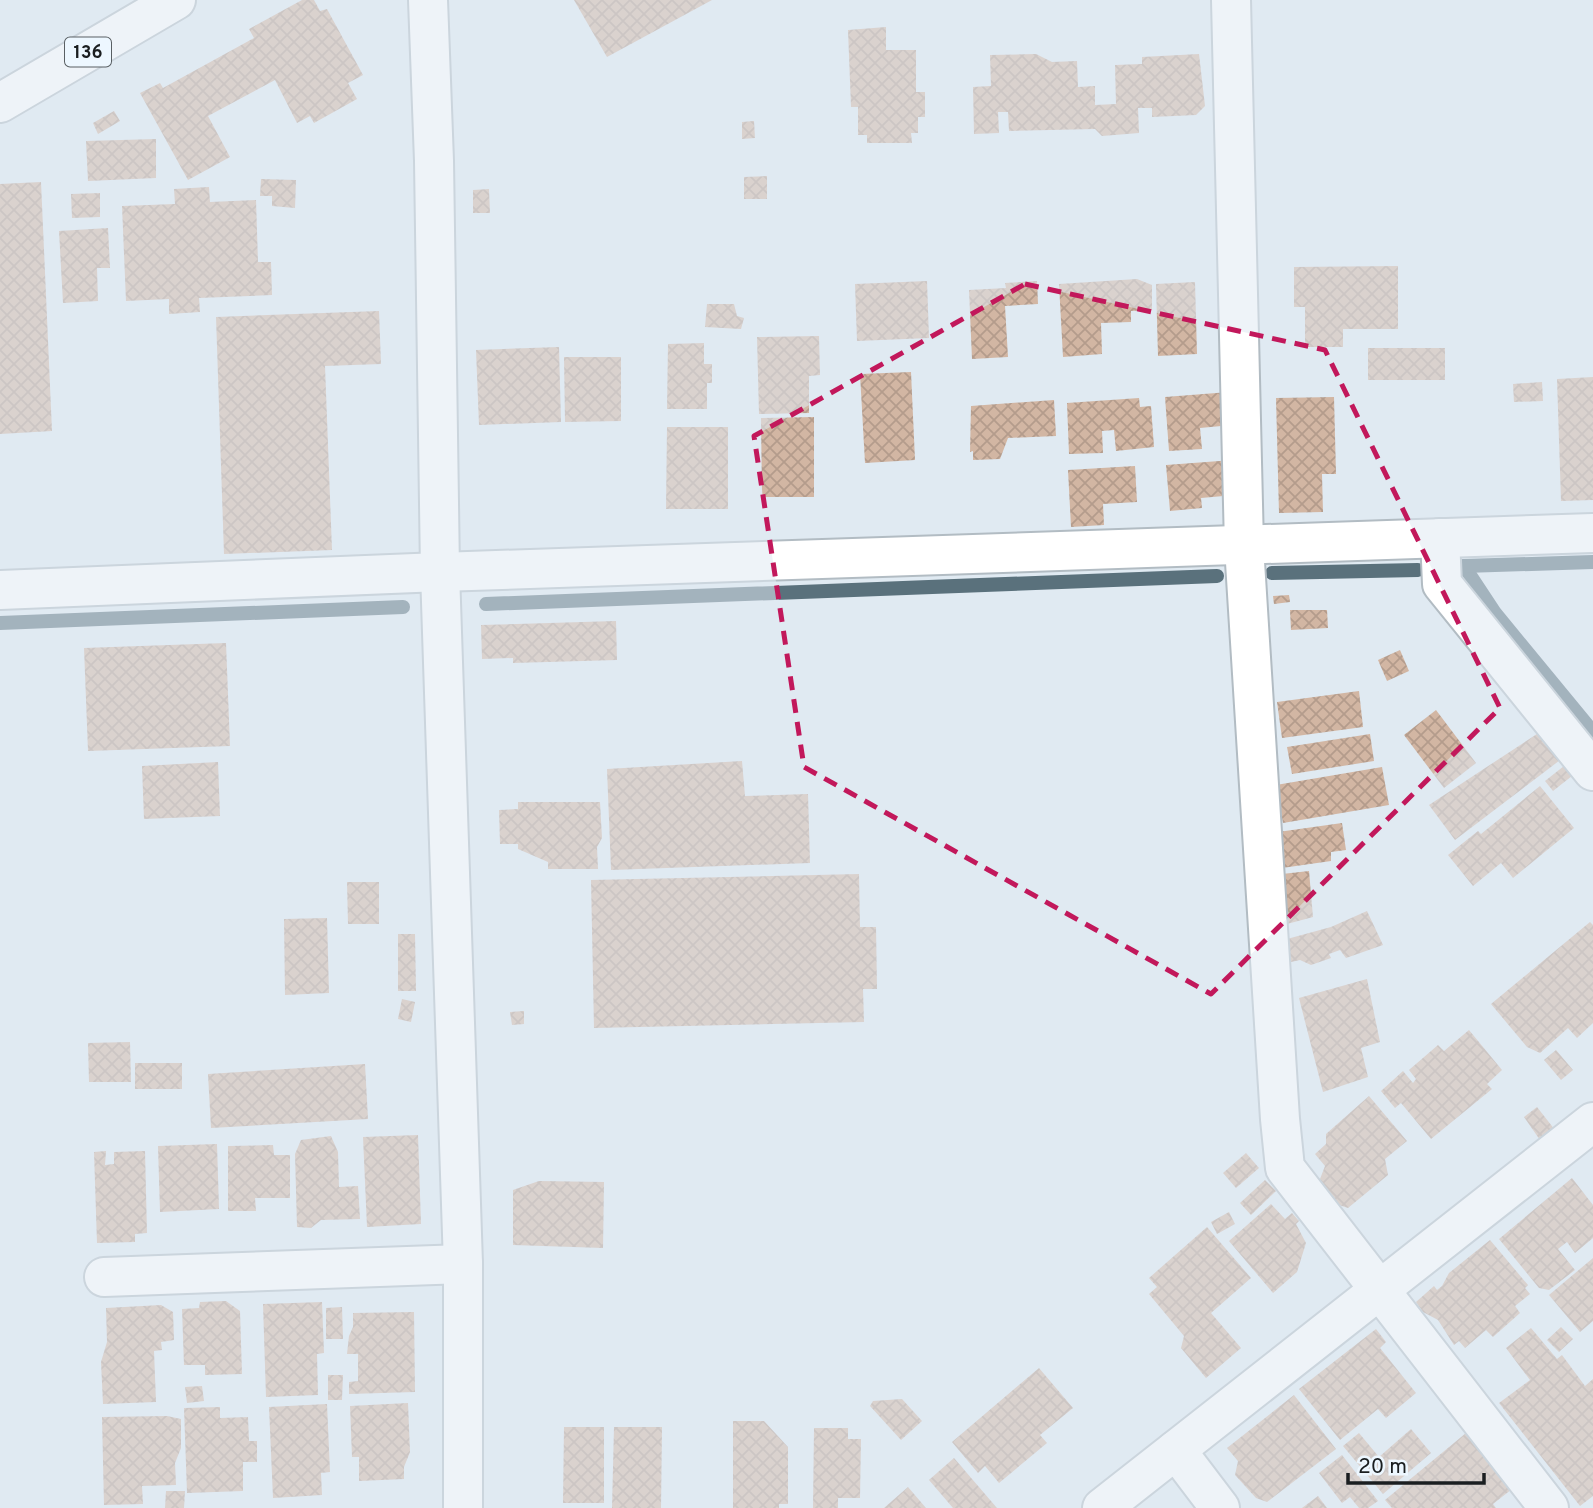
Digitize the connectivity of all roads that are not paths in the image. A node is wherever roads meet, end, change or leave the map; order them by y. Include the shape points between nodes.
1 (176, 0) edge
2 (428, 0) edge
3 (1231, 0) edge
4 (0, 103) edge
5 (1593, 533) edge
6 (1440, 538) junction
7 (1244, 546) junction
8 (440, 572) junction
9 (0, 590) edge
10 (1593, 771) edge
11 (1593, 1122) edge
12 (463, 1264) junction
13 (104, 1277) dead end
14 (1378, 1289) junction
15 (1175, 1450) junction
16 (464, 1508) edge
17 (1102, 1508) edge
18 (1220, 1508) edge
19 (1549, 1508) edge

1 - 4 main road, 136
2 - 8 main road
3 - 7 main road
5 - 6 main road
6 - 7 main road
6 - 10 main road via 1442,584
7 - 8 main road
7 - 14 main road via 1285,1168
8 - 9 main road
8 - 12 main road
11 - 14 main road
12 - 13 main road
12 - 16 main road
14 - 15 main road
14 - 19 main road
15 - 17 main road
15 - 18 main road

